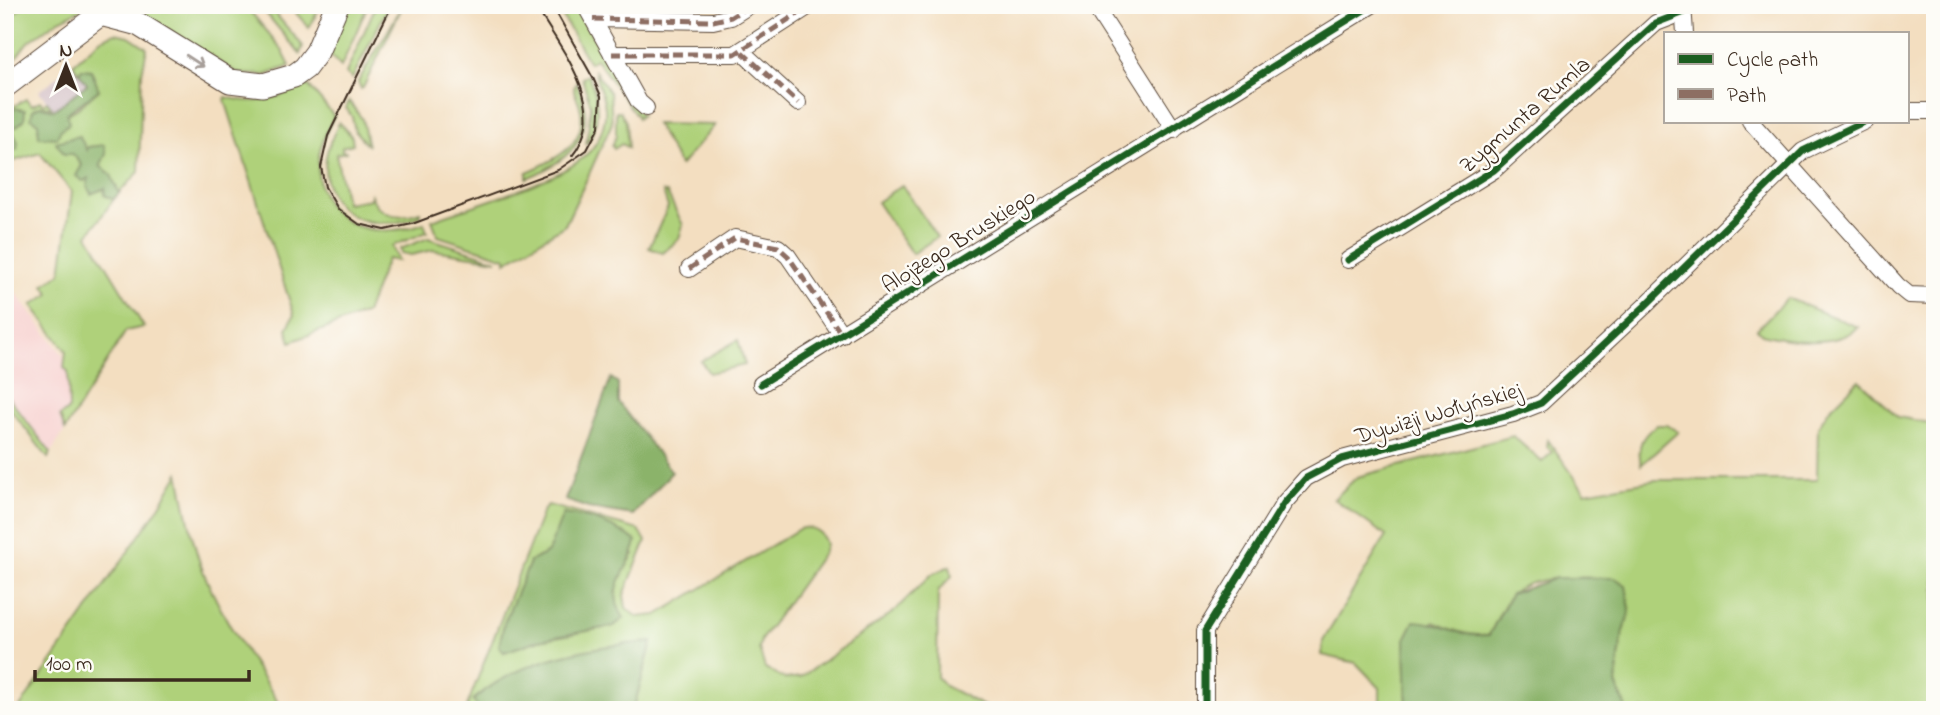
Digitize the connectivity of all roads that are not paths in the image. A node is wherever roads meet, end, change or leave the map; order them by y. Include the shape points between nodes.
1 (337, 5) edge
2 (750, 5) edge
3 (811, 5) edge
4 (1094, 5) edge
5 (1372, 5) edge
6 (1682, 9) edge
7 (106, 10) edge
8 (589, 12) edge
9 (134, 15) edge
10 (1685, 32) edge
11 (742, 52) junction
12 (612, 54) junction
13 (5, 86) edge
14 (797, 103) dead end
15 (646, 108) dead end
16 (1909, 111) edge
17 (1935, 111) edge
18 (1751, 122) edge
19 (1863, 122) edge
20 (1174, 130) junction
21 (1788, 166) junction
22 (1348, 260) dead end
23 (689, 269) dead end
24 (1935, 296) edge
25 (842, 335) junction
26 (761, 384) dead end
27 (1205, 710) edge

9 -> 1 main road via 216,75 243,85 263,85 305,68
2 - 8 street via 713,21
3 - 11 street
4 - 20 street
5 - 20 street, Alojzego Bruskiego
6 - 10 street, Zygmunta Rumla
6 - 22 street, Zygmunta Rumla via 1656,23 1485,177
7 - 9 main road
7 - 13 main road
8 - 12 street
11 - 12 street
11 - 14 street
12 - 15 street
16 - 17 street
18 - 21 street
19 - 21 street, Dywizji Wołyńskiej via 1803,151
20 - 25 street, Alojzego Bruskiego
21 - 24 street via 1909,295
21 - 27 street, Dywizji Wołyńskiej via 1541,403 1342,459 1306,478 1284,503 1205,631
23 - 25 street via 735,238 778,247
25 - 26 street, Alojzego Bruskiego

